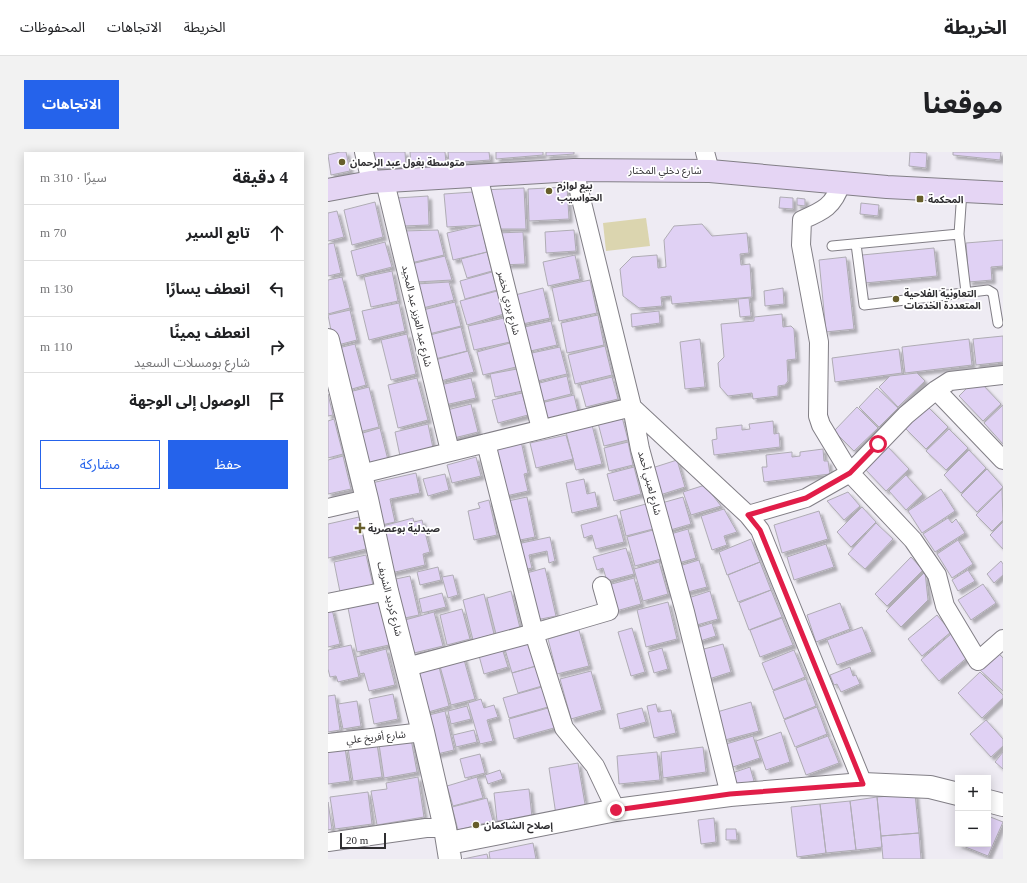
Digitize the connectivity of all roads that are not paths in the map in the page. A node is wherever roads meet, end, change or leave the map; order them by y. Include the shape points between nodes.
1 (364, 152) edge
2 (708, 161) edge
3 (574, 170) junction
4 (478, 176) junction
5 (378, 182) junction
6 (841, 183) junction
7 (328, 190) edge
8 (962, 191) junction
9 (1003, 193) edge
10 (959, 234) junction
11 (856, 244) junction
12 (832, 246) dead end
13 (966, 292) junction
14 (998, 323) dead end
15 (328, 340) edge
16 (1003, 375) edge
17 (936, 390) junction
18 (632, 407) junction
19 (541, 429) junction
20 (486, 443) junction
21 (450, 451) junction
22 (1003, 460) edge
23 (850, 473) junction
24 (361, 474) junction
25 (367, 499) junction
26 (328, 508) edge
27 (748, 515) junction
28 (602, 586) dead end
29 (387, 591) junction
30 (328, 603) edge
31 (534, 633) junction
32 (1003, 639) edge
33 (407, 667) junction
34 (423, 732) junction
35 (328, 743) edge
36 (863, 784) junction
37 (955, 793) edge
38 (730, 794) junction
39 (991, 802) edge
40 (1003, 805) edge
41 (616, 810) junction
42 (328, 842) edge
43 (448, 843) edge

1 - 5 street, شارع عبد العزيز عبد المجيد
2 - 3 main road, شارع دخلي المختار
2 - 6 main road, شارع دخلي المختار
3 - 4 main road, شارع دخلي المختار
3 - 18 street, شارع لعبني أحمد
4 - 5 main road, شارع دخلي المختار
4 - 19 street, شارع بردي لخضر
5 - 7 main road, شارع دخلي المختار
5 - 21 street, شارع عبد العزيز عبد المجيد
6 - 8 main road, شارع دخلي المختار
6 - 23 street via 837,197 821,212 802,220 801,245 819,342 818,416 823,430
8 - 9 main road, شارع دخلي المختار
8 - 10 lane
10 - 11 lane
10 - 13 lane
11 - 12 lane
11 - 13 lane via 864,305
13 - 14 lane via 988,290 993,293
15 - 24 street, شارع كرديد الشريف
16 - 17 street via 950,381
17 - 22 street
17 - 23 street via 906,415
18 - 19 street
18 - 27 street
18 - 38 street, شارع لعبني أحمد via 640,449 685,612
19 - 20 street
20 - 21 street
20 - 31 street
21 - 24 street
23 - 27 street via 806,498
23 - 32 street via 913,540 937,575 945,606 978,661
24 - 25 street, شارع كرديد الشريف
25 - 26 street
25 - 29 street, شارع كرديد الشريف
27 - 36 street via 760,530
28 - 31 street via 609,611
29 - 30 street
29 - 33 street, شارع كرديد الشريف
31 - 33 street
31 - 41 street via 564,728 595,766
33 - 34 street, شارع كرديد الشريف
34 - 35 street, شارع أفريخ علي
34 - 43 street, شارع كرديد الشريف
36 - 37 street via 930,787
36 - 38 street
38 - 41 street
39 - 40 street
41 - 43 street
42 - 43 street via 426,828

